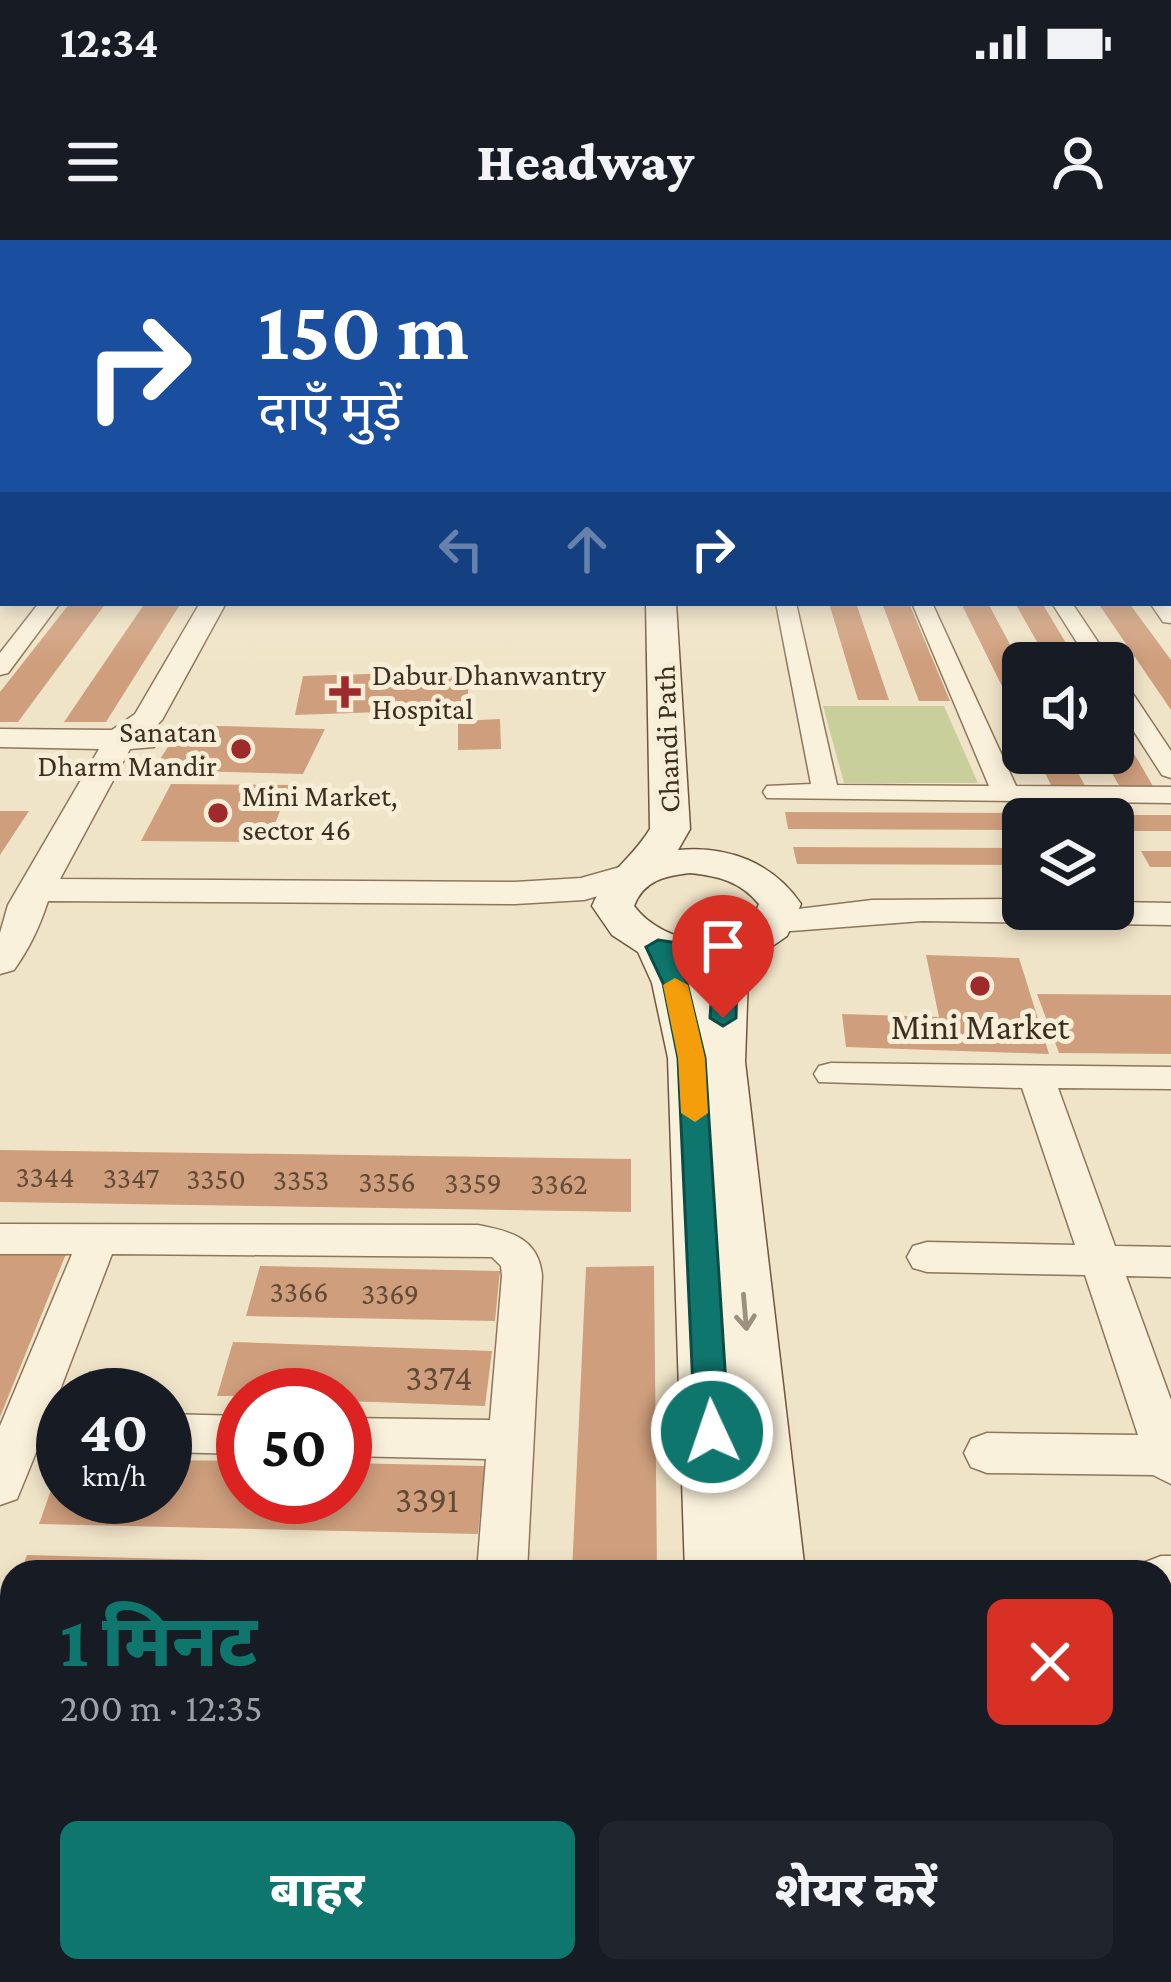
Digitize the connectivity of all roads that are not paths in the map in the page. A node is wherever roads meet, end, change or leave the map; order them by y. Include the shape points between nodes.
1 (211, 606) edge
2 (661, 606) edge
3 (678, 606) edge
4 (787, 606) edge
5 (923, 606) edge
6 (1064, 606) edge
7 (38, 611) edge
8 (1087, 642) edge
9 (0, 668) edge
10 (1134, 713) edge
11 (0, 738) edge
12 (130, 743) junction
13 (0, 753) edge
14 (1171, 770) edge
15 (776, 792) dead end
16 (826, 793) junction
17 (1006, 794) junction
18 (1171, 795) edge
19 (725, 849) junction
20 (641, 871) junction
21 (1002, 894) edge
22 (1134, 896) edge
23 (1171, 897) edge
24 (41, 903) junction
25 (1171, 914) edge
26 (759, 934) junction
27 (639, 936) junction
28 (0, 962) edge
29 (831, 1074) dead end
30 (1036, 1076) junction
31 (1171, 1078) edge
32 (0, 1239) edge
33 (98, 1239) junction
34 (927, 1257) dead end
35 (1100, 1261) junction
36 (1171, 1262) edge
37 (60, 1368) edge
38 (372, 1437) edge
39 (36, 1439) edge
40 (510, 1440) junction
41 (986, 1454) dead end
42 (1170, 1458) edge
43 (0, 1484) edge
44 (503, 1560) edge
45 (719, 1560) edge
46 (769, 1560) edge

1 - 12 street
2 - 20 main road, Chandi Path via 670,829
3 - 19 main road, Chandi Path via 692,772
4 - 16 street
5 - 17 street
6 - 8 street
7 - 9 street
10 - 14 street
11 - 12 street
12 - 13 street
12 - 24 street
15 - 16 street
16 - 17 street
17 - 18 street
19 - 20 main road
19 - 21 street via 800,889
19 - 26 main road, Chandi Path via 780,904
20 - 24 street via 584,889 515,893
20 - 27 main road, Chandi Path via 618,888 613,906
22 - 23 street
24 - 27 street via 516,908
24 - 28 street
25 - 26 street via 810,915
26 - 27 main road via 704,954
26 -> 46 main road via 725,975 722,1062
27 - 45 main road via 675,983 692,1058
29 - 30 street
30 - 31 street
30 - 35 street
32 - 33 street
33 - 37 street
33 - 40 street via 504,1245 521,1262 522,1276
34 - 35 street
35 - 36 street
35 - 42 street
38 - 40 street
39 - 43 street
40 - 44 street
41 - 42 street

